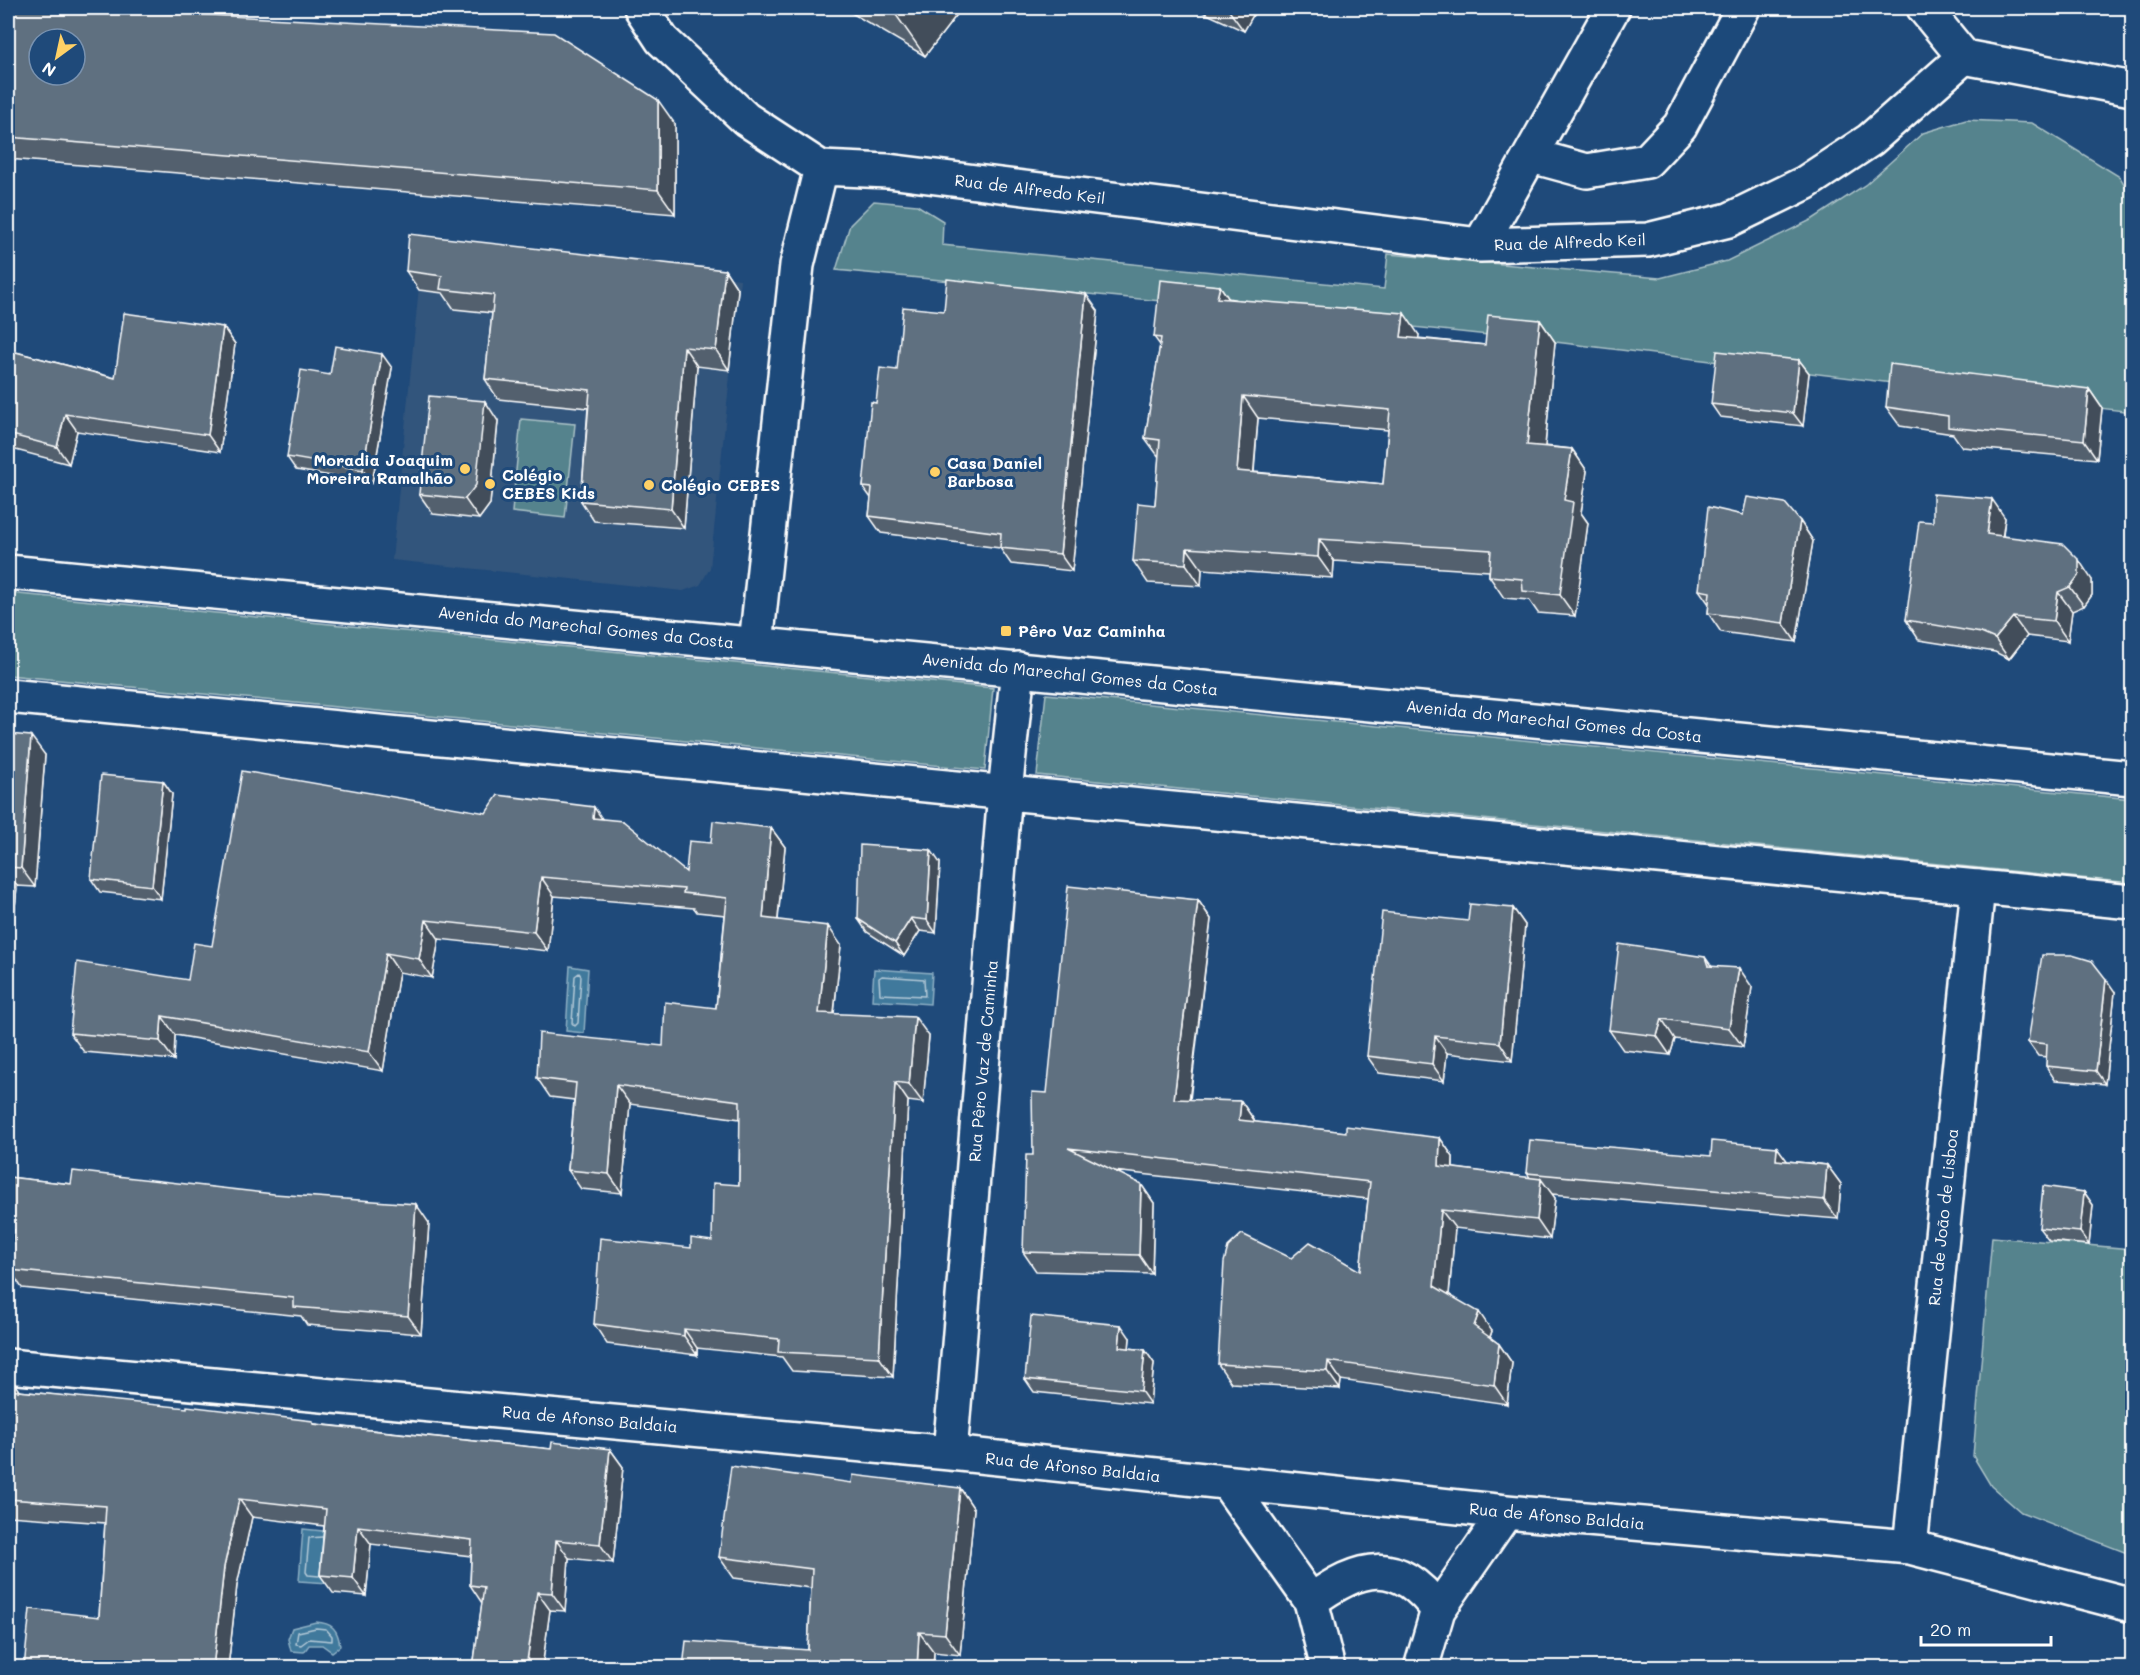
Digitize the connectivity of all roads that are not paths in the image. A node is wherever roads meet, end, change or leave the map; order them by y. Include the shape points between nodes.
1 (641, 8) edge
2 (1613, 8) edge
3 (1743, 8) edge
4 (1924, 8) edge
5 (1964, 57) junction
6 (2133, 89) edge
7 (1532, 156) junction
8 (821, 168) junction
9 (1480, 245) junction
10 (8, 572) edge
11 (756, 644) junction
12 (1018, 669) junction
13 (8, 696) edge
14 (2133, 777) edge
15 (1005, 792) junction
16 (1978, 887) junction
17 (2133, 902) edge
18 (8, 1366) edge
19 (950, 1453) junction
20 (1228, 1484) junction
21 (1506, 1512) junction
22 (1910, 1547) junction
23 (1311, 1601) junction
24 (2133, 1605) edge
25 (1438, 1610) junction
26 (1328, 1668) edge
27 (1421, 1668) edge

1 - 8 street via 662,40 746,119
2 - 7 street, Rua de Alfredo Keil
3 - 7 street via 1680,126 1647,161 1587,171
4 - 5 street
5 - 6 street
5 - 9 street, Rua de Alfredo Keil via 1870,140 1805,183 1729,220 1648,240
7 - 9 street, Rua de Alfredo Keil
8 - 9 street, Rua de Alfredo Keil via 888,171
8 - 11 street via 798,265
10 - 11 street, Avenida do Marechal Gomes da Costa
11 - 12 street, Avenida do Marechal Gomes da Costa
12 - 14 street, Avenida do Marechal Gomes da Costa
12 - 15 street, Rua Pêro Vaz de Caminha
13 - 15 street
15 - 16 street
15 - 19 street, Rua Pêro Vaz de Caminha
16 - 17 street
16 - 22 street, Rua de João de Lisboa
18 - 19 street, Rua de Afonso Baldaia
19 - 20 street, Rua de Afonso Baldaia
20 - 21 street, Rua de Afonso Baldaia
20 - 23 street
21 - 22 street, Rua de Afonso Baldaia
21 - 25 street
22 - 24 street, Rua de Afonso Baldaia
23 - 25 street via 1342,1579 1381,1570 1415,1584
23 - 26 street
25 - 27 street

